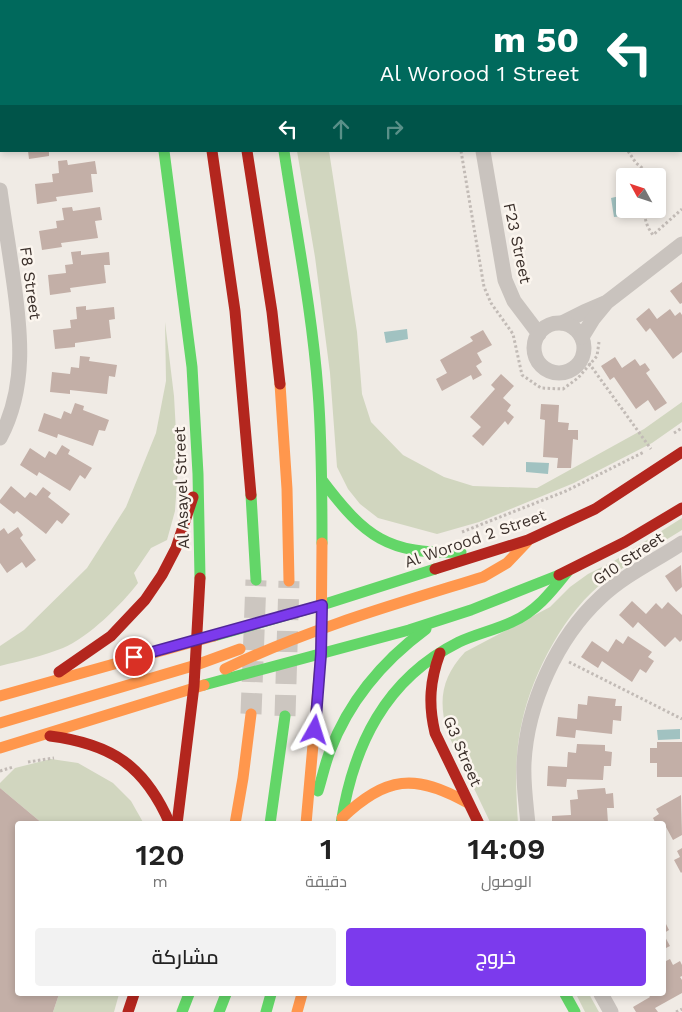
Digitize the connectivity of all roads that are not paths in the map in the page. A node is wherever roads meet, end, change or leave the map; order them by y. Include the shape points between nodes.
1 (164, 152) edge
2 (212, 152) edge
3 (247, 152) edge
4 (284, 152) edge
5 (483, 152) edge
6 (0, 190) edge
7 (682, 244) edge
8 (607, 302) junction
9 (562, 323) junction
10 (539, 334) junction
11 (582, 337) junction
12 (0, 438) edge
13 (682, 452) edge
14 (199, 480) junction
15 (322, 480) junction
16 (682, 508) edge
17 (528, 540) junction
18 (682, 543) edge
19 (570, 569) junction
20 (256, 580) tunnel mouth
21 (289, 581) tunnel mouth
22 (322, 605) junction
23 (439, 621) junction
24 (285, 627) dead end
25 (322, 628) junction
26 (197, 640) junction
27 (254, 643) dead end
28 (440, 653) junction
29 (321, 654) junction
30 (196, 665) junction
31 (45, 682) junction
32 (194, 687) junction
33 (0, 696) edge
34 (252, 714) tunnel mouth
35 (285, 716) tunnel mouth
36 (0, 723) edge
37 (42, 736) junction
38 (0, 748) edge
39 (468, 803) junction
40 (169, 821) edge
41 (177, 821) edge
42 (236, 821) edge
43 (270, 821) edge
44 (307, 821) edge
45 (308, 821) edge
46 (341, 821) edge
47 (477, 821) edge
48 (528, 821) edge
49 (133, 996) edge
50 (188, 996) edge
51 (225, 996) edge
52 (270, 996) edge
53 (301, 996) edge
54 (566, 996) edge
55 (602, 996) edge
56 (128, 1012) edge
57 (182, 1012) edge
58 (219, 1012) edge
59 (266, 1012) edge
60 (297, 1012) edge
61 (575, 1012) edge
62 (611, 1012) edge

1 - 14 main road, Al Asayel Street via 186,314
2 - 20 main road via 234,296 244,391
3 - 21 main road via 267,275 281,397
4 - 15 main road via 312,337
5 - 10 street, F23 Street via 505,280 514,301
6 - 12 street, F8 Street via 20,323 21,359 16,394
7 - 8 street
8 - 9 street
8 - 11 street
9 - 10 street via 549,325
9 - 11 street via 574,328
10 - 11 street via 534,347 538,360 548,370 562,372 586,360
13 - 17 main road, Al Worood 2 Street via 594,509
14 - 26 main road, Al Asayel Street via 200,602
14 - 31 main road via 176,548 145,600 111,636
15 - 17 main road via 357,523 374,536 414,552 464,552
15 - 22 main road
16 - 19 main road via 623,543
17 - 22 main road, Al Worood 2 Street
17 - 25 main road via 507,563 483,577
18 - 48 street, G10 Street via 628,576 600,598 577,624 557,655 540,689 529,726 524,764
19 - 23 main road
19 - 28 main road via 530,613
22 - 24 main road
22 - 25 main road
22 - 26 main road
23 - 29 main road
23 - 45 main road via 390,657 349,711 332,745
25 - 29 main road
25 - 32 main road via 258,653
26 - 30 main road, Al Asayel Street
26 - 31 main road
27 - 30 main road
28 - 39 main road, G3 Street via 430,684 431,717 435,733
28 - 46 main road via 405,681 375,720 353,769
29 - 32 main road
29 - 44 main road
30 - 32 main road, Al Asayel Street
30 - 36 main road
31 - 33 main road
32 - 37 main road
32 - 41 main road, Al Asayel Street
34 - 42 main road
35 - 43 main road
37 - 38 main road
37 - 40 main road via 71,738 100,746 125,761 146,781
39 - 46 main road, G3 Street via 450,791 429,784 407,782 370,793 355,804
39 - 47 main road, G3 Street
49 - 56 main road
50 - 57 main road
51 - 58 main road
52 - 59 main road
53 - 60 main road
54 - 61 main road
55 - 62 street

